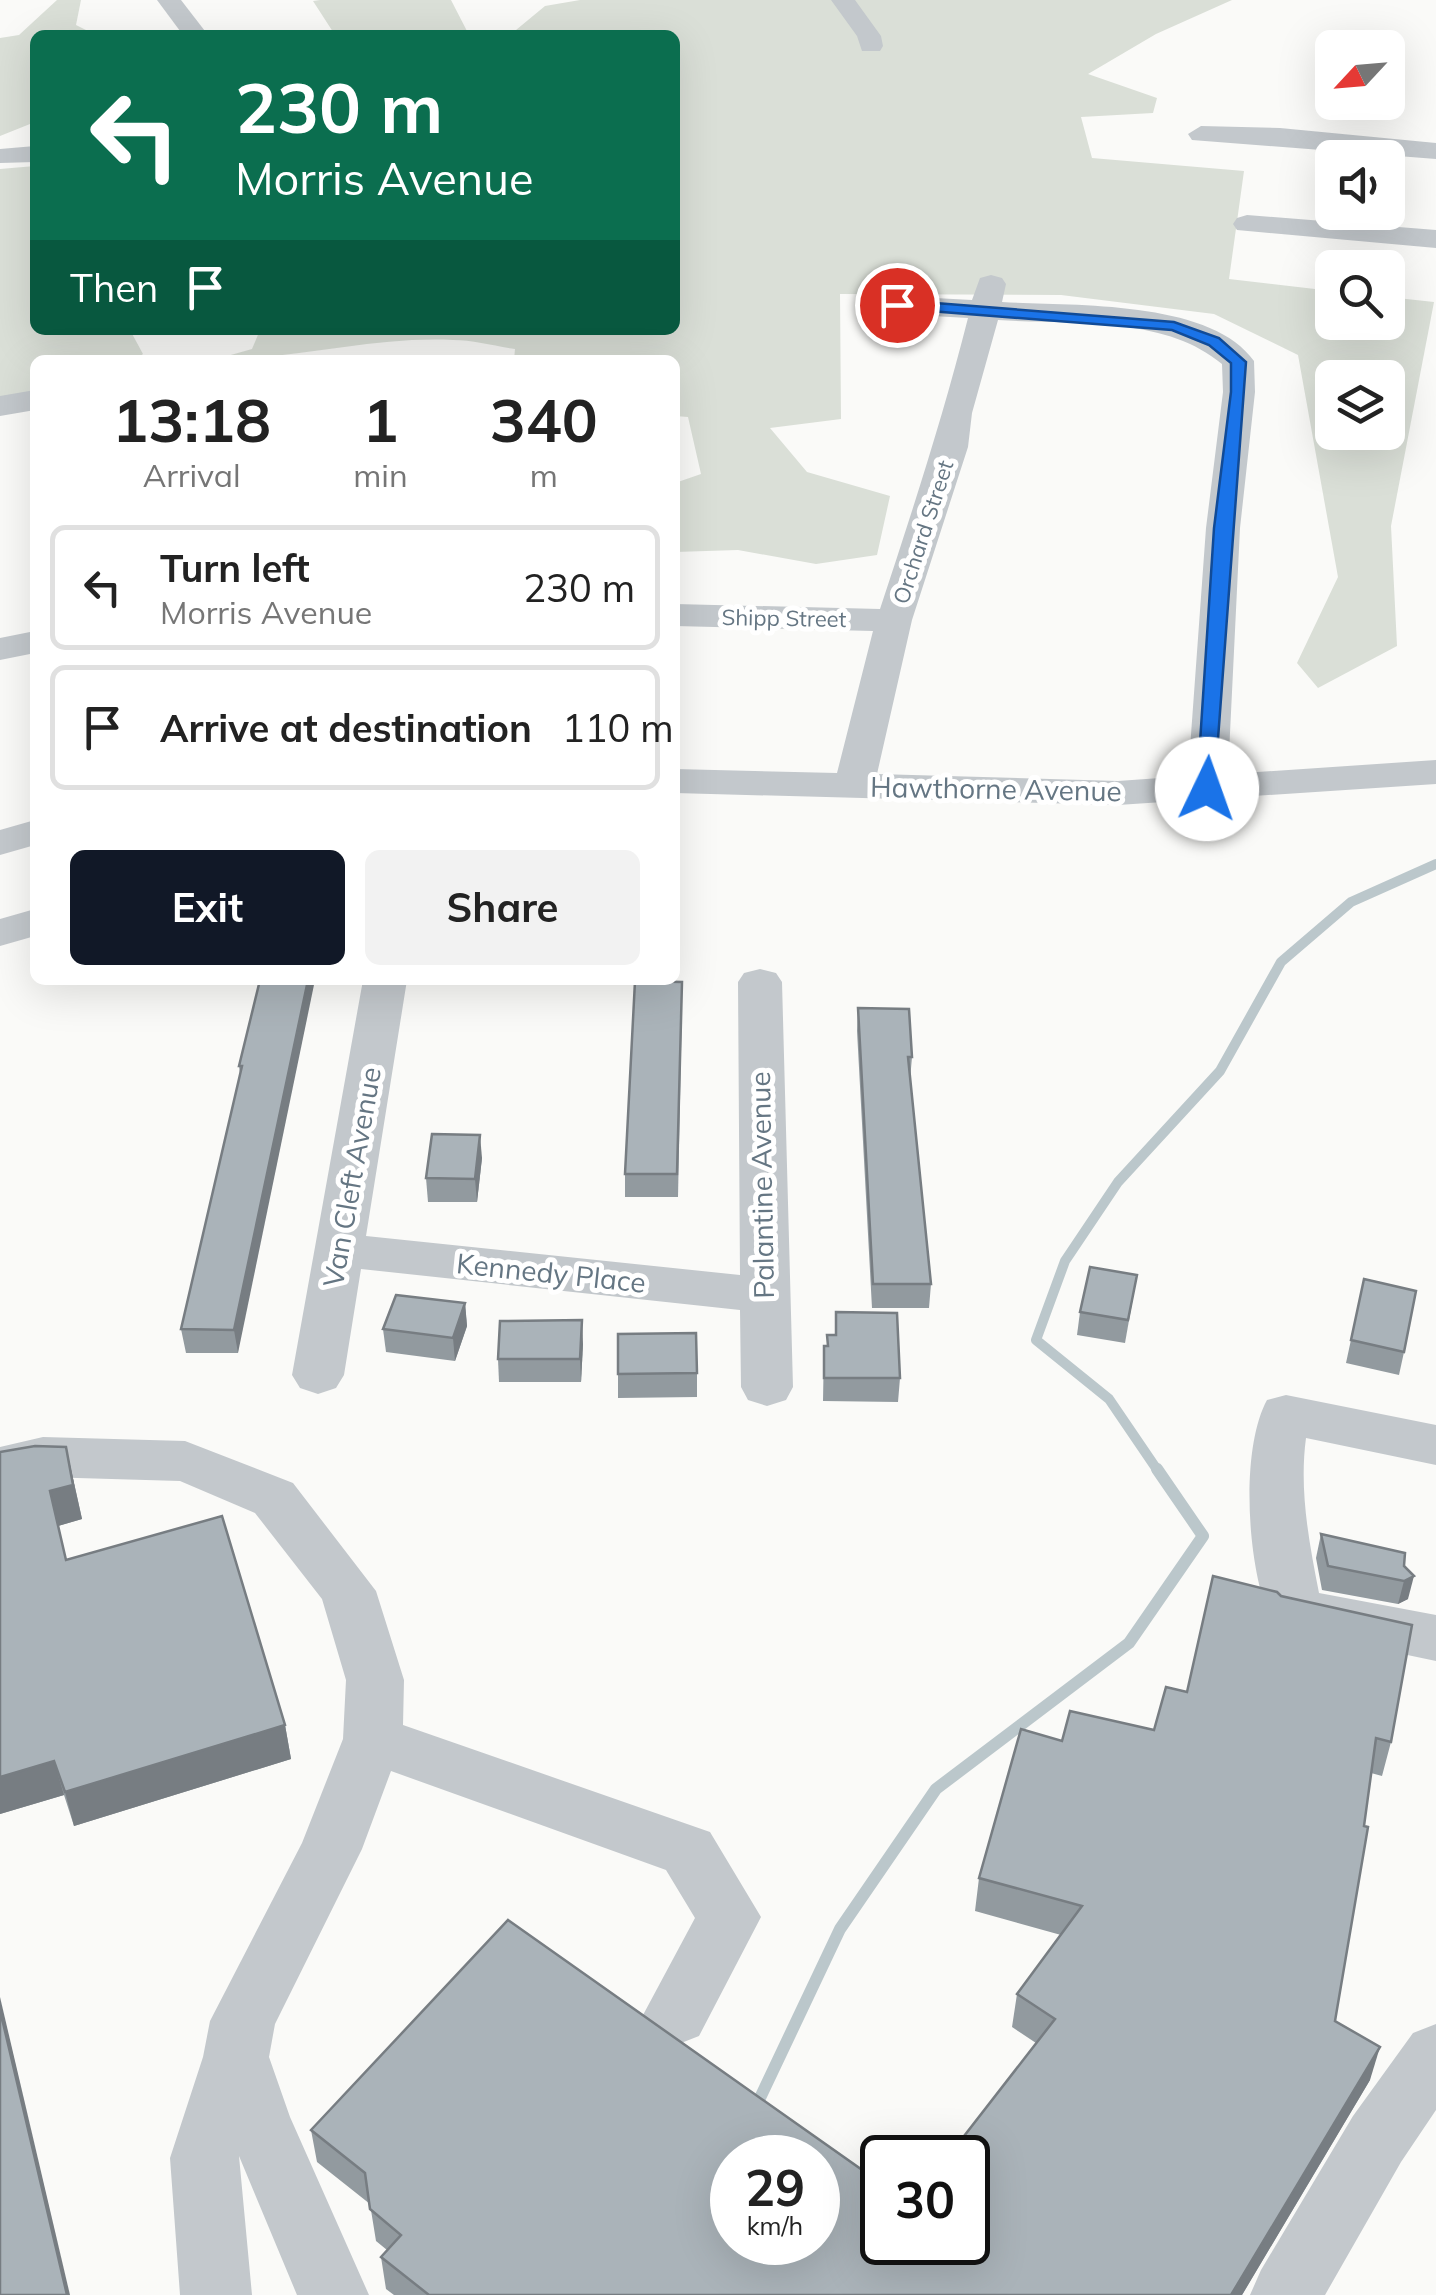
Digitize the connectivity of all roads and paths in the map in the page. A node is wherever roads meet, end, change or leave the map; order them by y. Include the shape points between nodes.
1 (169, 0) edge
2 (843, 0) edge
3 (192, 30) edge
4 (871, 46) dead end
5 (1201, 134) dead end
6 (1436, 151) edge
7 (30, 154) edge
8 (4, 156) dead end
9 (1248, 224) dead end
10 (1436, 239) edge
11 (988, 295) junction
12 (897, 305) dead end
13 (30, 401) edge
14 (0, 406) edge
15 (680, 615) edge
16 (894, 620) junction
17 (30, 643) edge
18 (0, 648) edge
19 (1436, 772) edge
20 (680, 782) edge
21 (854, 786) junction
22 (1207, 789) junction
23 (30, 834) edge
24 (0, 843) edge
25 (30, 924) edge
26 (0, 934) edge
27 (760, 982) dead end
28 (384, 985) edge
29 (340, 1250) junction
30 (762, 1295) junction
31 (318, 1375) dead end
32 (767, 1386) dead end
33 (1436, 1444) edge
34 (0, 1467) edge
35 (1436, 1638) edge
36 (373, 1739) junction
37 (676, 2015) dead end
38 (1436, 2054) edge
39 (236, 2057) junction
40 (216, 2295) edge
41 (333, 2295) edge
42 (1286, 2295) edge

1 - 3 street
2 - 4 street
5 - 6 street
7 - 8 street
9 - 10 street
11 - 12 street
11 - 16 street, Orchard Street via 952,447
11 - 22 street via 1174,326 1214,342 1238,362
13 - 14 street
15 - 16 street, Shipp Street
16 - 21 street, Orchard Street
17 - 18 street
19 - 22 street, Hawthorne Avenue
20 - 21 street, Hawthorne Avenue
21 - 22 street, Hawthorne Avenue via 1054,794
23 - 24 street
25 - 26 street
27 - 30 street, Palantine Avenue
28 - 29 street, Van Cleft Avenue
29 - 30 street, Kennedy Place
29 - 31 street, Van Cleft Avenue
30 - 32 street, Palantine Avenue
33 - 35 street via 1286,1414 1277,1457 1294,1611
34 - 36 street via 42,1457 185,1461 274,1498 348,1591 375,1680
36 - 37 street via 688,1851 729,1917
36 - 39 street via 331,1849 243,2021
38 - 42 street via 1377,2138
39 - 40 street via 204,2158
39 - 41 street

